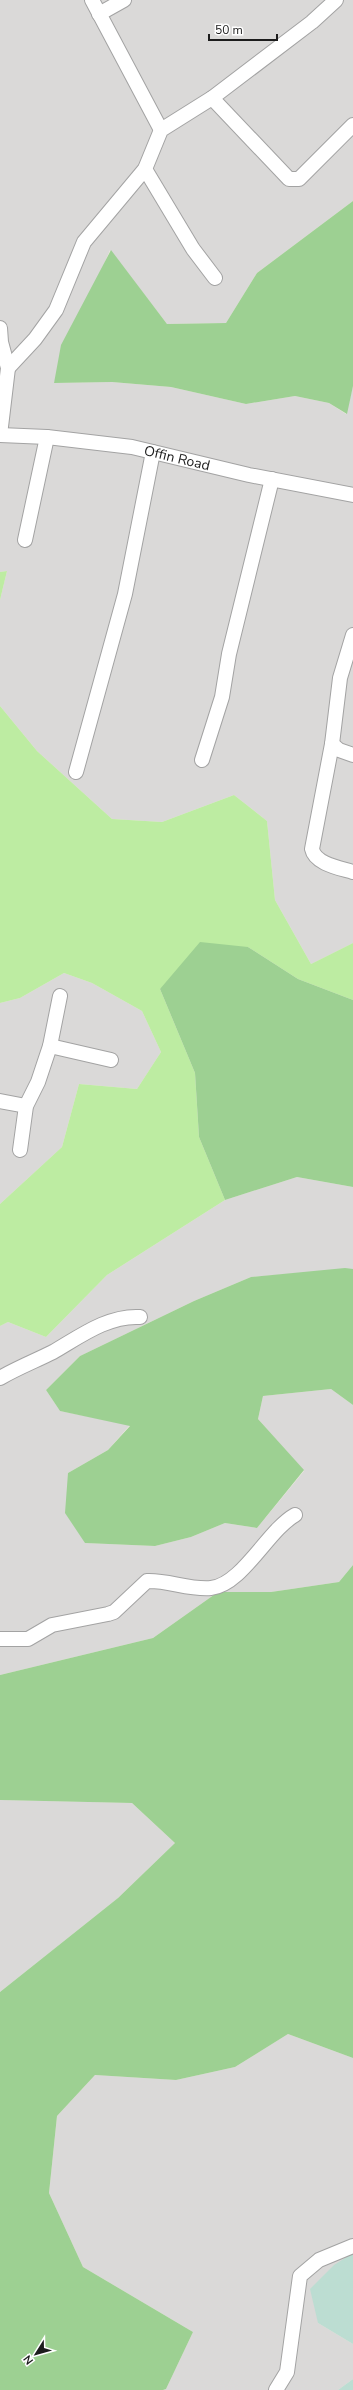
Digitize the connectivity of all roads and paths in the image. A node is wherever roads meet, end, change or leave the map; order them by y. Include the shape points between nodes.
1 (92, 0) edge
2 (124, 0) edge
3 (336, 0) edge
4 (99, 14) junction
5 (212, 98) junction
6 (353, 125) edge
7 (161, 130) junction
8 (144, 168) junction
9 (215, 278) dead end
10 (0, 328) edge
11 (8, 368) junction
12 (0, 435) edge
13 (47, 437) junction
14 (153, 452) junction
15 (272, 479) junction
16 (353, 495) edge
17 (25, 540) dead end
18 (353, 635) edge
19 (332, 744) junction
20 (353, 755) edge
21 (202, 760) dead end
22 (76, 772) dead end
23 (353, 872) edge
24 (60, 996) dead end
25 (50, 1046) junction
26 (111, 1060) dead end
27 (0, 1101) edge
28 (26, 1106) junction
29 (20, 1150) dead end
30 (140, 1316) dead end
31 (0, 1378) edge
32 (295, 1515) dead end
33 (0, 1639) edge
34 (353, 2246) edge
35 (276, 2390) edge

1 - 4 street
2 - 4 street
3 - 5 street via 312,22
4 - 7 street
5 - 6 street via 289,179 299,179
5 - 7 street
7 - 8 street
8 - 9 street via 193,249
8 - 11 street via 84,242 56,310 35,340
10 - 11 street
11 - 12 street
12 - 13 street, Offin Road
13 - 14 street, Offin Road via 132,447
13 - 17 street
14 - 15 street, Offin Road
14 - 22 street via 125,594
15 - 16 street, Offin Road
15 - 21 street via 228,654 222,697
18 - 19 street via 340,678
19 - 20 street
19 - 23 street via 312,849 313,855 318,859
24 - 25 street
25 - 26 street
25 - 28 street via 38,1082
27 - 28 street
28 - 29 street
30 - 31 street via 125,1316 88,1330
32 - 33 street via 282,1525 258,1554 224,1585 200,1588 147,1581 114,1612 52,1625 28,1639
34 - 35 street via 318,2260 300,2276 287,2372

